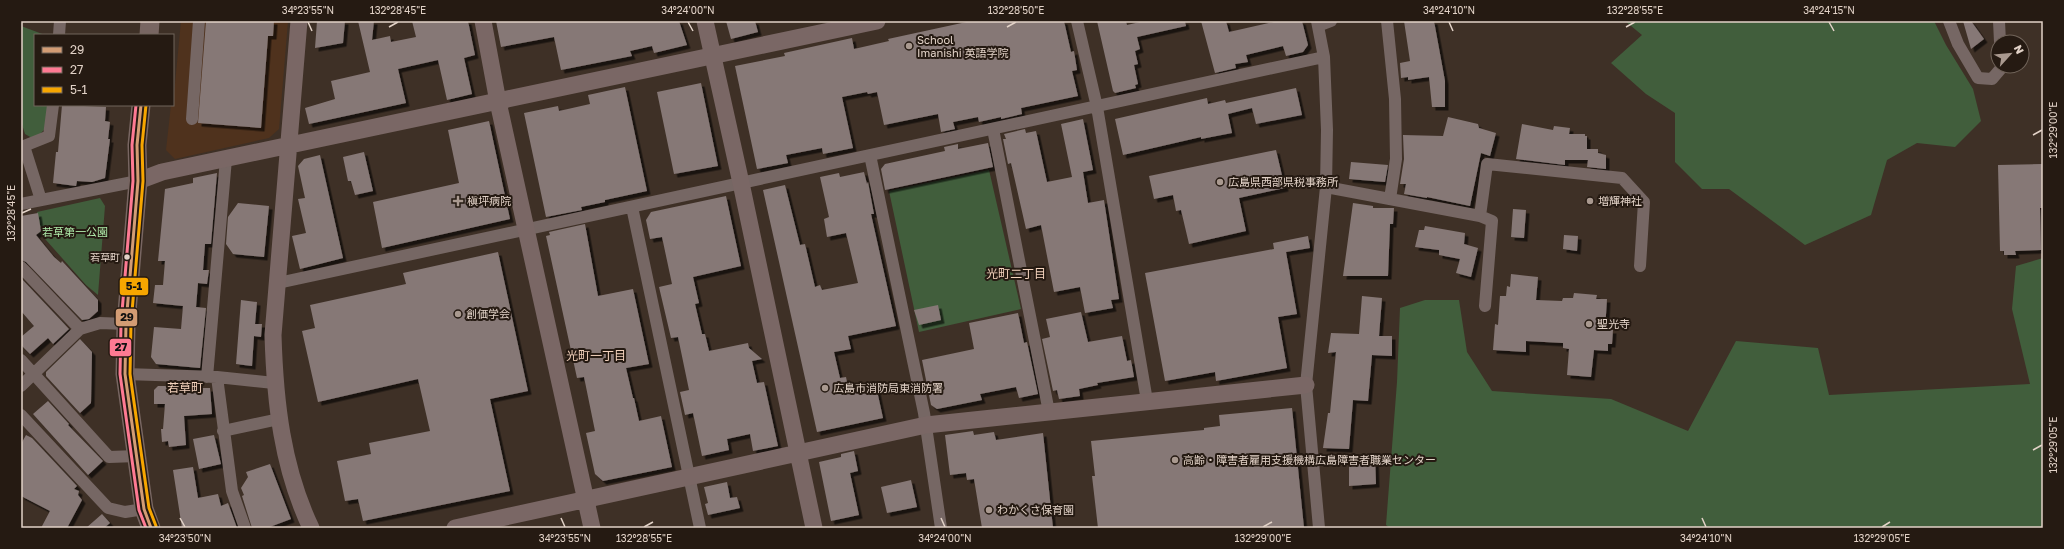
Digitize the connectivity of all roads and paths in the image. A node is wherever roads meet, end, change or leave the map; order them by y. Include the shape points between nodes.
1 (60, 21) edge
2 (150, 21) edge
3 (199, 21) edge
4 (299, 21) edge
5 (482, 21) edge
6 (705, 21) edge
7 (877, 21) edge
8 (1077, 21) edge
9 (1331, 21) edge
10 (1387, 21) edge
11 (1949, 21) edge
12 (1998, 21) edge
13 (1318, 24) edge
14 (60, 34) edge
15 (149, 34) edge
16 (1999, 34) edge
17 (712, 56) junction
18 (1324, 57) junction
19 (1996, 74) edge
20 (498, 102) junction
21 (52, 106) edge
22 (141, 106) edge
23 (1097, 107) junction
24 (192, 119) dead end
25 (993, 129) junction
26 (23, 142) edge
27 (289, 146) junction
28 (870, 155) junction
29 (226, 160) junction
30 (138, 181) junction
31 (741, 183) junction
32 (1326, 187) junction
33 (1390, 199) junction
34 (41, 200) junction
35 (21, 204) edge
36 (632, 207) junction
37 (1480, 216) junction
38 (528, 230) junction
39 (1640, 266) dead end
40 (21, 268) edge
41 (278, 284) junction
42 (1485, 306) dead end
43 (126, 324) junction
44 (80, 330) junction
45 (21, 360) edge
46 (34, 374) junction
47 (125, 374) junction
48 (212, 377) junction
49 (274, 383) junction
50 (1306, 385) junction
51 (21, 386) edge
52 (1147, 401) junction
53 (1049, 412) junction
54 (21, 415) edge
55 (279, 419) junction
56 (926, 425) junction
57 (223, 431) junction
58 (797, 452) junction
59 (137, 456) junction
60 (689, 478) junction
61 (586, 498) junction
62 (144, 509) junction
63 (464, 527) edge
64 (151, 528) edge
65 (245, 528) edge
66 (311, 528) edge
67 (592, 528) edge
68 (700, 528) edge
69 (814, 528) edge
70 (941, 528) edge
71 (1319, 528) edge

1 - 14 street
2 - 15 main road
3 - 24 street
4 - 27 street
5 - 20 street
6 - 17 street
7 - 17 street
8 - 23 street
9 - 13 street
10 - 33 street via 1395,99 1396,151
11 - 19 street via 1958,44 1978,78 1992,79
12 - 16 street
13 - 18 street
17 - 20 street
17 - 31 street
18 - 23 street
18 - 32 street
20 - 27 street
20 - 38 street
21 - 26 street via 50,136
22 - 30 main road via 137,146
23 - 25 street
23 - 52 street
25 - 28 street
25 - 53 street
26 - 34 street
27 - 29 street
27 - 41 street
28 - 31 street
28 - 56 street
29 - 30 street via 162,172
29 - 48 street
30 - 34 street
30 - 43 main road
31 - 36 street
31 - 58 street
32 - 33 street
32 - 50 street
33 - 37 street
34 - 35 street
36 - 38 street
36 - 60 street
37 - 39 street via 1487,164 1622,178 1644,202
37 - 42 street via 1492,221
38 - 41 street
38 - 61 street
40 - 44 street
41 - 49 street
43 - 44 street via 100,323
43 - 47 main road
44 - 46 street
45 - 46 street
46 - 51 street
46 - 59 street via 109,457
47 - 48 street
47 - 59 main road
48 - 49 street
48 - 57 street
49 - 55 street
50 - 52 street
50 - 71 street
52 - 53 street
53 - 56 street
54 - 62 street via 108,508 125,512
55 - 57 street
55 - 66 street via 291,478
56 - 58 street
56 - 70 street
57 - 65 street via 232,491
58 - 60 street
58 - 69 street
59 - 62 main road
60 - 61 street
60 - 68 street
61 - 63 street
61 - 67 street
62 - 64 main road

